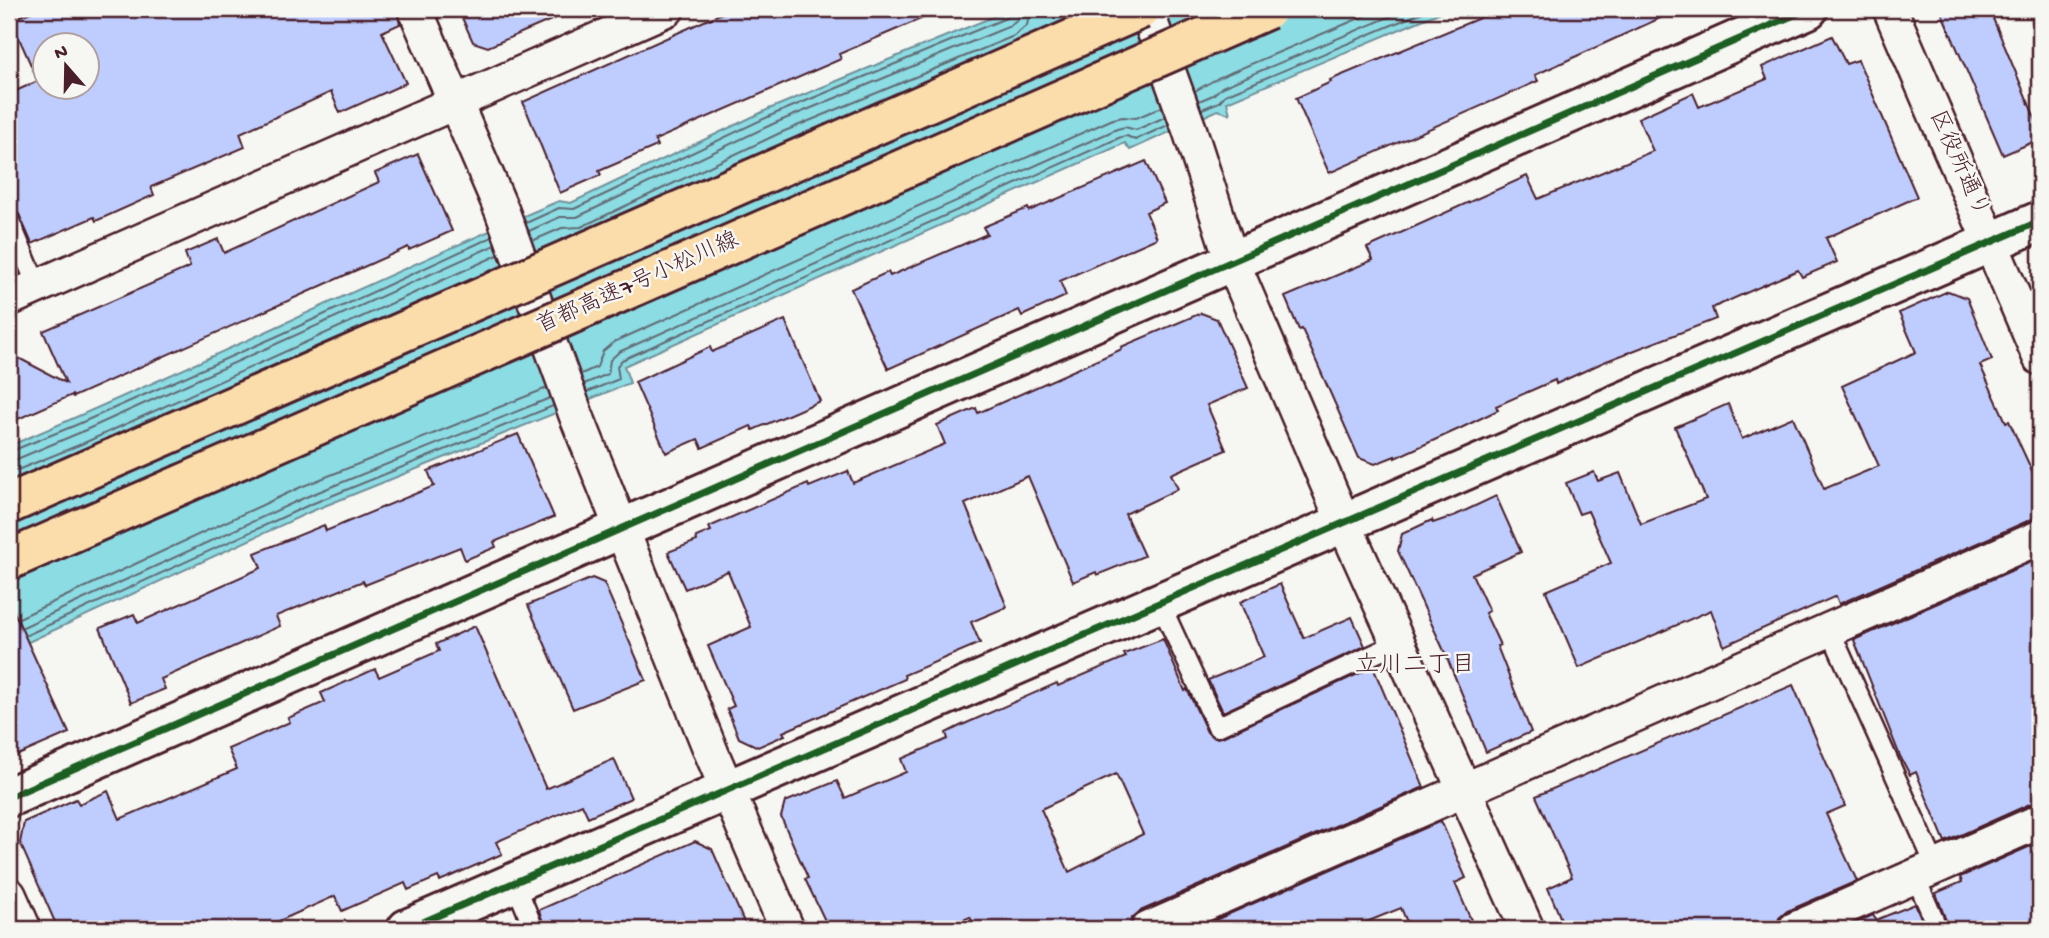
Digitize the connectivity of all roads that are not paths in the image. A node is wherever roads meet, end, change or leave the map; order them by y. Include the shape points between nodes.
1 (415, 9) edge
2 (667, 9) edge
3 (1141, 9) edge
4 (1146, 9) edge
5 (1268, 9) edge
6 (1808, 9) edge
7 (1890, 9) edge
8 (456, 102) junction
9 (9, 219) edge
10 (2040, 220) edge
11 (1992, 242) junction
12 (1232, 261) junction
13 (23, 292) edge
14 (2040, 358) edge
15 (9, 505) edge
16 (1344, 523) junction
17 (622, 529) junction
18 (2040, 537) edge
19 (9, 560) edge
20 (1160, 603) junction
21 (1830, 630) junction
22 (1398, 643) junction
23 (727, 789) junction
24 (1463, 790) junction
25 (9, 797) edge
26 (2040, 821) edge
27 (1926, 872) junction
28 (515, 883) junction
29 (9, 895) edge
30 (24, 929) edge
31 (407, 929) edge
32 (534, 929) edge
33 (787, 929) edge
34 (1148, 929) edge
35 (1527, 929) edge
36 (1795, 929) edge
37 (1938, 929) edge

1 - 8 street
2 - 8 street
3 - 15 highway, bridge
4 - 12 street
5 - 19 highway, 首都高速7号小松川線, bridge
6 - 12 street
7 - 11 street, 区役所通り
8 - 13 street
8 - 17 street, bridge
9 - 13 lane
10 - 11 street
11 - 14 street, 区役所通り
11 - 16 street
12 - 16 street
12 - 17 street
16 - 20 street
16 - 22 street
17 - 23 street
17 - 25 street
18 - 21 street
20 - 22 lane via 1217,727
20 - 23 street
21 - 24 street
21 - 27 lane
22 - 24 street
23 - 28 street
23 - 33 street
24 - 34 street
24 - 35 street
26 - 27 street
27 - 36 street
27 - 37 lane
28 - 31 street
28 - 32 lane
29 - 30 street

